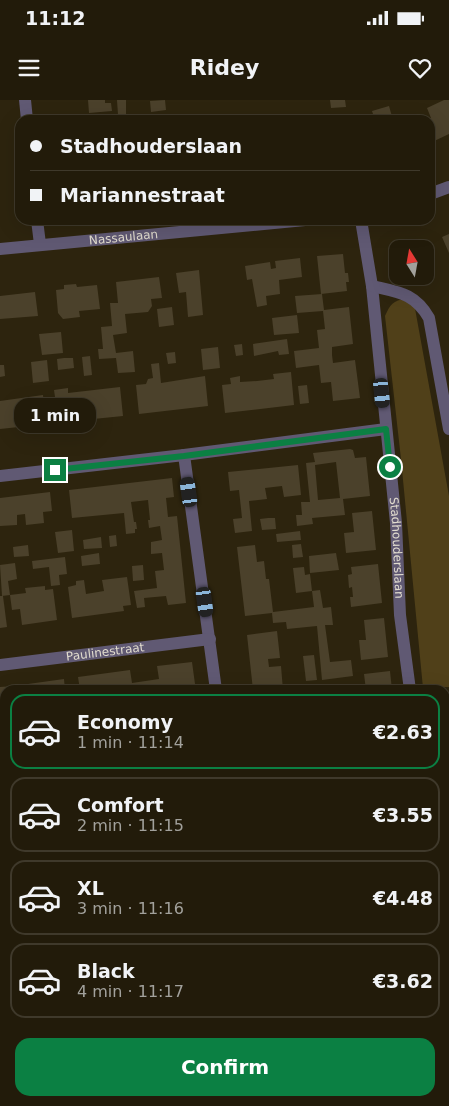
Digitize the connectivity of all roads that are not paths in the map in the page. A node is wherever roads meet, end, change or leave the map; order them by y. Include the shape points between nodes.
1 (25, 100) edge
2 (26, 115) edge
3 (449, 187) edge
4 (435, 192) edge
5 (38, 225) edge
6 (250, 225) edge
7 (361, 225) edge
8 (40, 244) junction
9 (0, 248) edge
10 (372, 286) junction
11 (386, 429) junction
12 (449, 429) edge
13 (184, 456) junction
14 (0, 476) edge
15 (210, 639) junction
16 (0, 665) edge
17 (215, 685) edge
18 (409, 685) edge

1 - 2 street
3 - 4 street
5 - 8 street
6 - 8 street, Nassaulaan
7 - 10 street, Stadhouderslaan
8 - 9 street, Nassaulaan
10 - 11 street, Stadhouderslaan
10 - 12 street via 406,294 422,307 429,318
11 - 13 street
11 - 18 street, Stadhouderslaan via 396,523 400,615
13 - 14 street
13 - 15 street
15 - 16 street, Paulinestraat
15 - 17 street

